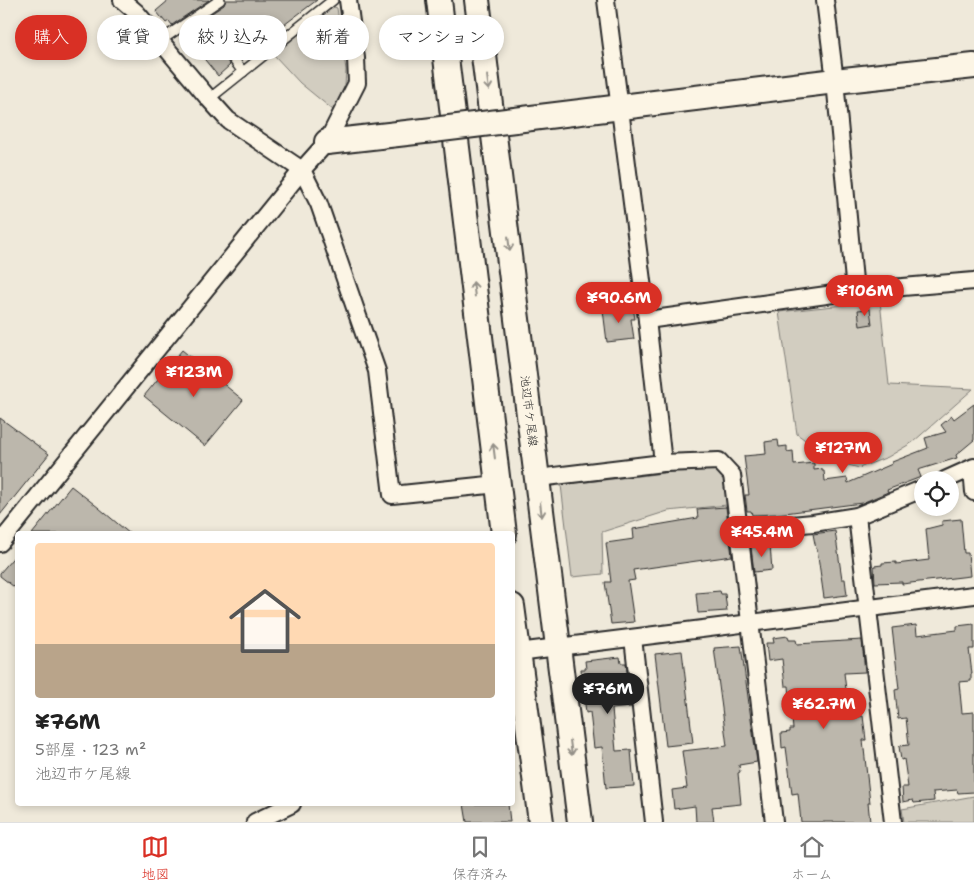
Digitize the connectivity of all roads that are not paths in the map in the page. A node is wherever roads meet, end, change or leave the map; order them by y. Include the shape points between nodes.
1 (122, 0) edge
2 (220, 0) edge
3 (334, 0) edge
4 (348, 0) edge
5 (439, 0) edge
6 (477, 0) edge
7 (606, 0) edge
8 (825, 0) edge
9 (200, 14) junction
10 (138, 15) edge
11 (169, 35) edge
12 (169, 52) edge
13 (974, 66) edge
14 (243, 72) junction
15 (835, 81) junction
16 (209, 99) junction
17 (620, 108) junction
18 (327, 142) junction
19 (302, 170) junction
20 (974, 282) edge
21 (855, 291) junction
22 (647, 320) junction
23 (663, 463) junction
24 (973, 468) edge
25 (959, 474) edge
26 (538, 478) junction
27 (498, 484) junction
28 (914, 492) edge
29 (974, 492) edge
30 (857, 516) junction
31 (739, 530) junction
32 (504, 531) edge
33 (0, 543) edge
34 (974, 595) edge
35 (868, 608) junction
36 (750, 623) junction
37 (515, 629) edge
38 (633, 638) junction
39 (558, 647) junction
40 (518, 652) junction
41 (288, 806) edge
42 (255, 822) edge
43 (541, 822) edge
44 (580, 822) edge
45 (654, 822) edge
46 (774, 822) edge
47 (893, 822) edge

1 - 10 street
2 - 9 lane
3 - 14 lane
4 - 18 street via 357,83
27 -> 5 street
6 -> 26 street, 池辺市ケ尾線
7 - 17 street
8 - 15 street
9 - 11 lane
9 - 14 lane
12 - 16 street
13 - 15 street
14 - 16 lane
15 - 17 street
15 - 21 street
16 - 19 street via 228,120
17 - 18 street, bridge
17 - 22 street
18 - 19 street
19 - 27 street via 319,204 377,371 392,495
19 - 33 street
20 - 21 street
21 - 22 street
22 - 23 street
23 - 26 street
23 - 31 street via 719,461 732,475
24 - 25 street
24 - 29 street
26 -> 39 street, 池辺市ケ尾線
27 - 32 street
28 - 30 street
30 - 31 street
30 - 35 street
31 - 36 street
34 - 35 street
35 - 36 street
35 - 47 street
36 - 38 street
36 - 46 street
37 - 40 street
38 - 39 street
38 - 45 street
39 - 40 street
39 -> 44 street, 池辺市ケ尾線
40 - 43 street
41 - 42 street

